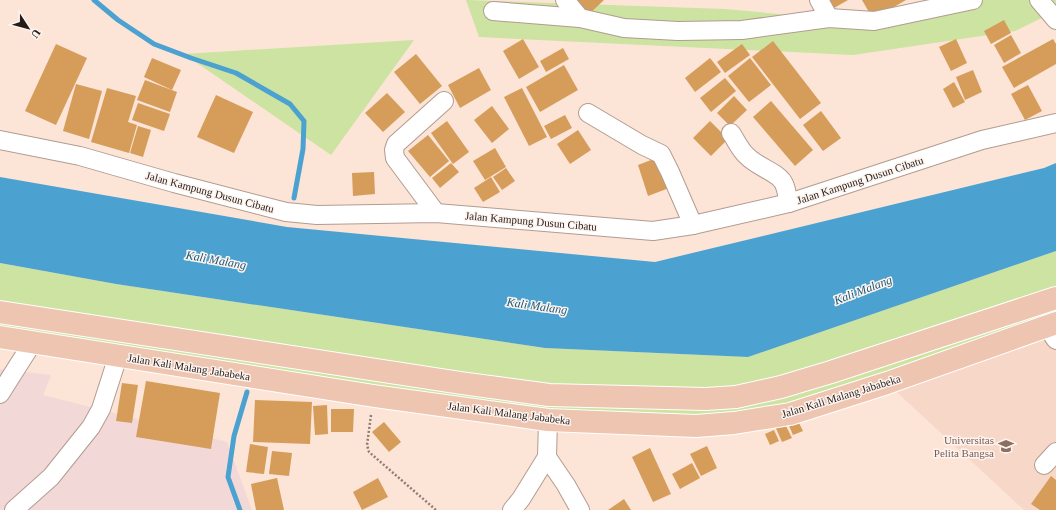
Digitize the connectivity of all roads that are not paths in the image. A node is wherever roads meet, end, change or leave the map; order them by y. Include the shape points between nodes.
1 (565, 0) edge
2 (818, 0) edge
3 (973, 0) edge
4 (1039, 0) edge
5 (493, 11) dead end
6 (580, 18) junction
7 (829, 18) junction
8 (1056, 20) edge
9 (444, 101) dead end
10 (588, 113) dead end
11 (1056, 123) edge
12 (731, 133) dead end
13 (0, 140) edge
14 (789, 202) junction
15 (436, 213) junction
16 (693, 225) junction
17 (1056, 298) edge
18 (0, 312) edge
19 (1053, 330) edge
20 (0, 337) edge
21 (33, 342) junction
22 (118, 356) junction
23 (878, 357) junction
24 (887, 383) junction
25 (0, 394) edge
26 (548, 420) junction
27 (1056, 452) edge
28 (547, 457) junction
29 (1044, 465) dead end
30 (14, 510) edge
31 (512, 510) edge
32 (580, 510) edge

1 - 6 street
2 - 7 street
3 - 7 street via 874,21
4 - 8 street
5 - 6 street
6 - 7 street via 624,28 678,31 742,30
9 - 15 street via 396,144 394,150 395,158
10 - 16 street via 661,154
11 - 14 street, Jalan Kampung Dusun Cibatu via 982,140
12 - 14 street via 746,156 783,180
13 - 15 street, Jalan Kampung Dusun Cibatu via 80,156 286,212 317,215
14 - 16 street, Jalan Kampung Dusun Cibatu
15 - 16 street, Jalan Kampung Dusun Cibatu via 653,231
17 - 23 main road, Jalan Kali Malang Jababeka
18 - 23 main road, Jalan Kali Malang Jababeka via 462,384 549,395 706,399 736,397 781,388
19 - 24 main road, Jalan Kali Malang Jababeka
20 - 21 main road, Jalan Kali Malang Jababeka
21 - 22 main road, Jalan Kali Malang Jababeka
21 - 25 street
22 - 26 main road, Jalan Kali Malang Jababeka
22 - 30 street via 101,409 91,427 51,477
23 - 24 main road
24 - 26 main road, Jalan Kali Malang Jababeka via 790,414 734,423 696,426
26 - 28 street
27 - 29 street
28 - 31 street
28 - 32 street

